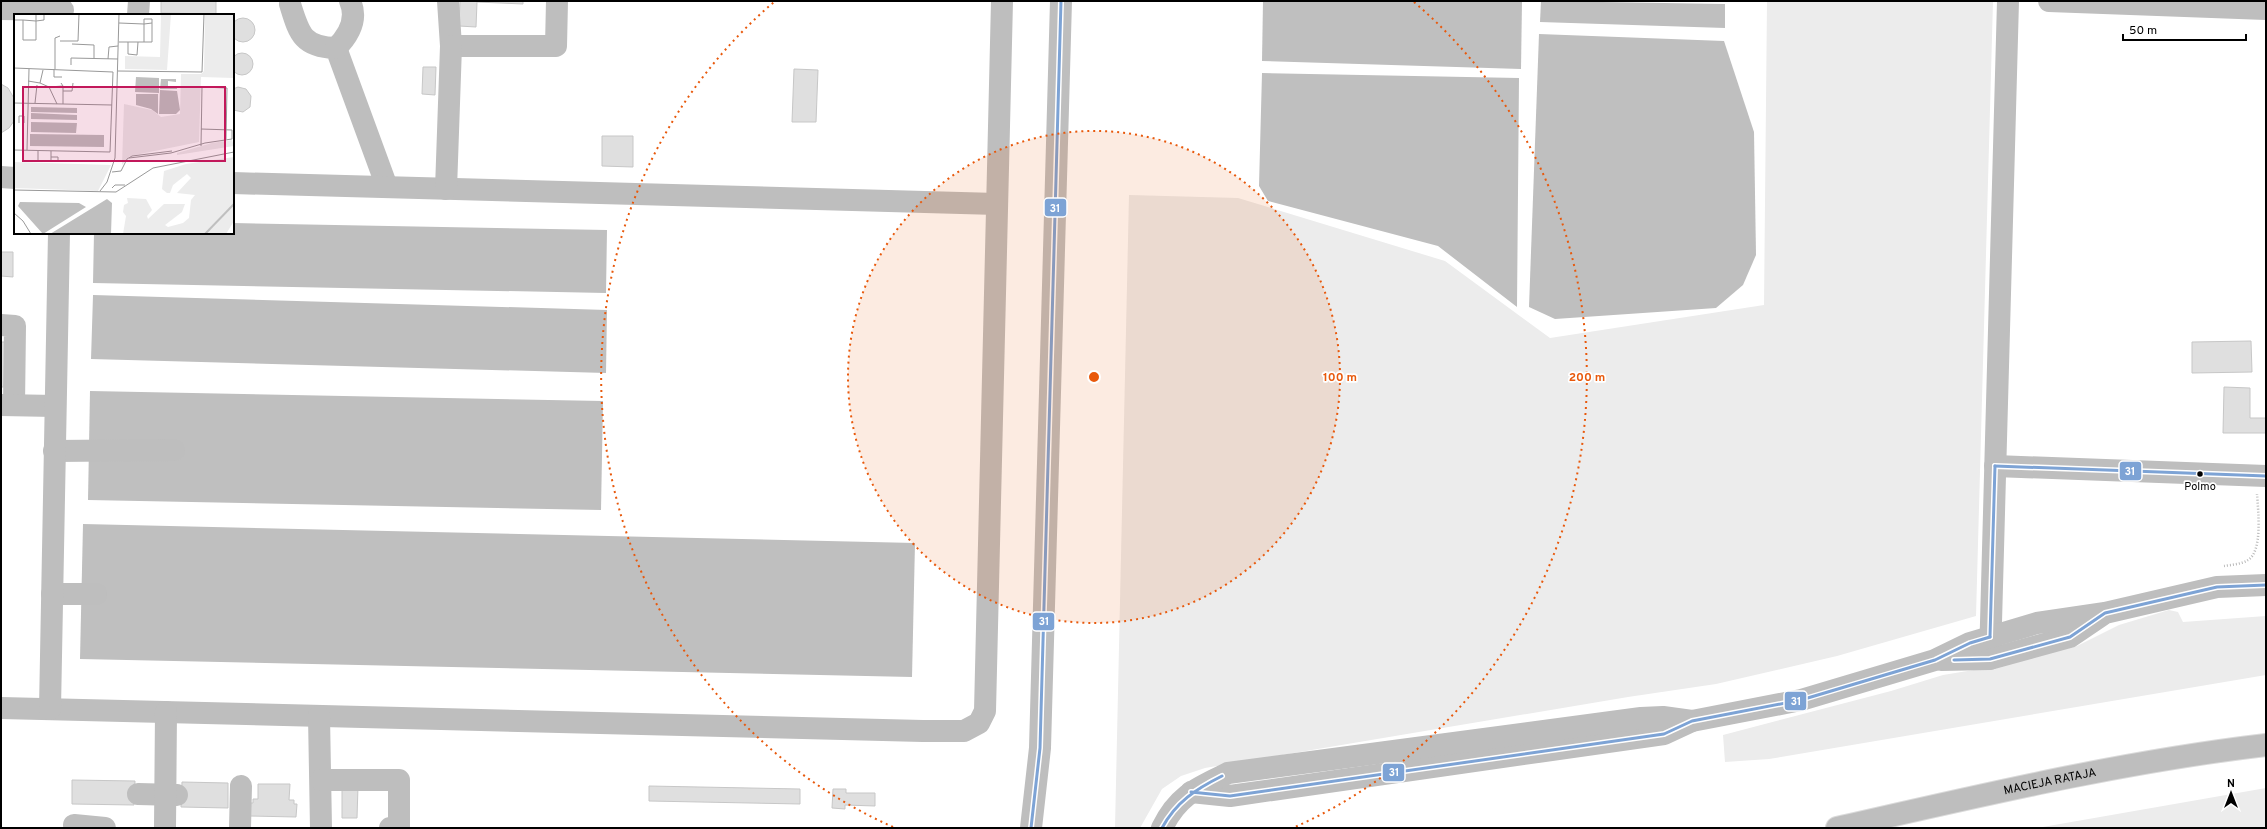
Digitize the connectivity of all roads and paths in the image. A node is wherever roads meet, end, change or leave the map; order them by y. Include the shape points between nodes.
1 (139, 1) edge
2 (350, 1) edge
3 (448, 1) edge
4 (557, 1) edge
5 (1002, 1) edge
6 (1061, 1) edge
7 (2008, 1) edge
8 (2049, 1) edge
9 (290, 2) edge
10 (1, 9) edge
11 (63, 9) edge
12 (2266, 9) edge
13 (138, 14) edge
14 (451, 46) junction
15 (336, 48) junction
16 (1, 177) edge
17 (14, 178) edge
18 (234, 183) edge
19 (387, 187) junction
20 (446, 189) junction
21 (997, 204) junction
22 (60, 234) edge
23 (1, 326) edge
24 (7, 405) edge
25 (55, 406) junction
26 (174, 450) dead end
27 (54, 451) junction
28 (1995, 466) junction
29 (2262, 484) edge
30 (2220, 567) dead end
31 (2266, 585) edge
32 (52, 594) junction
33 (96, 594) dead end
34 (2105, 612) junction
35 (1990, 637) junction
36 (1990, 659) junction
37 (1935, 660) junction
38 (1, 708) edge
39 (50, 709) junction
40 (166, 712) junction
41 (319, 716) junction
42 (2266, 745) edge
43 (321, 780) junction
44 (241, 786) dead end
45 (138, 794) dead end
46 (171, 795) junction
47 (74, 826) dead end
48 (105, 828) edge
49 (166, 828) edge
50 (240, 828) edge
51 (321, 828) edge
52 (390, 828) edge
53 (1031, 828) edge
54 (1162, 828) edge
55 (1837, 828) edge

1 - 13 street
2 - 15 street via 354,10 352,25 346,38
3 - 14 street
4 - 14 street via 556,46
5 - 21 street
6 - 53 street via 1040,748
7 - 28 street
8 - 12 street
9 - 15 street via 297,26 306,40 320,47
10 - 11 street
14 - 20 street
15 - 19 street
16 - 17 street
18 - 19 street
19 - 20 street
20 - 21 street
21 - 41 street via 984,711 979,723 964,731 923,731
22 - 25 street
23 - 24 street via 15,326
24 - 25 street
25 - 27 street
26 - 27 street
27 - 32 street
28 - 29 street
28 - 35 street
29 - 30 path via 2258,544 2255,553 2248,560
31 - 34 street via 2217,587
32 - 33 street
32 - 39 street
34 - 35 street via 2037,623
34 - 36 street via 2070,637
35 - 36 street
35 - 37 street via 1970,643
36 - 37 street
37 - 54 street via 1801,700 1692,721 1663,717 1641,718 1228,773 1191,792 1170,811
38 - 39 street
39 - 40 street
40 - 41 street
40 - 46 street
41 - 43 street
42 - 55 street, MACIEJA RATAJA via 2124,767
43 - 51 street
43 - 52 street via 399,780 398,828
44 - 50 street
45 - 46 street
46 - 49 street
47 - 48 street

